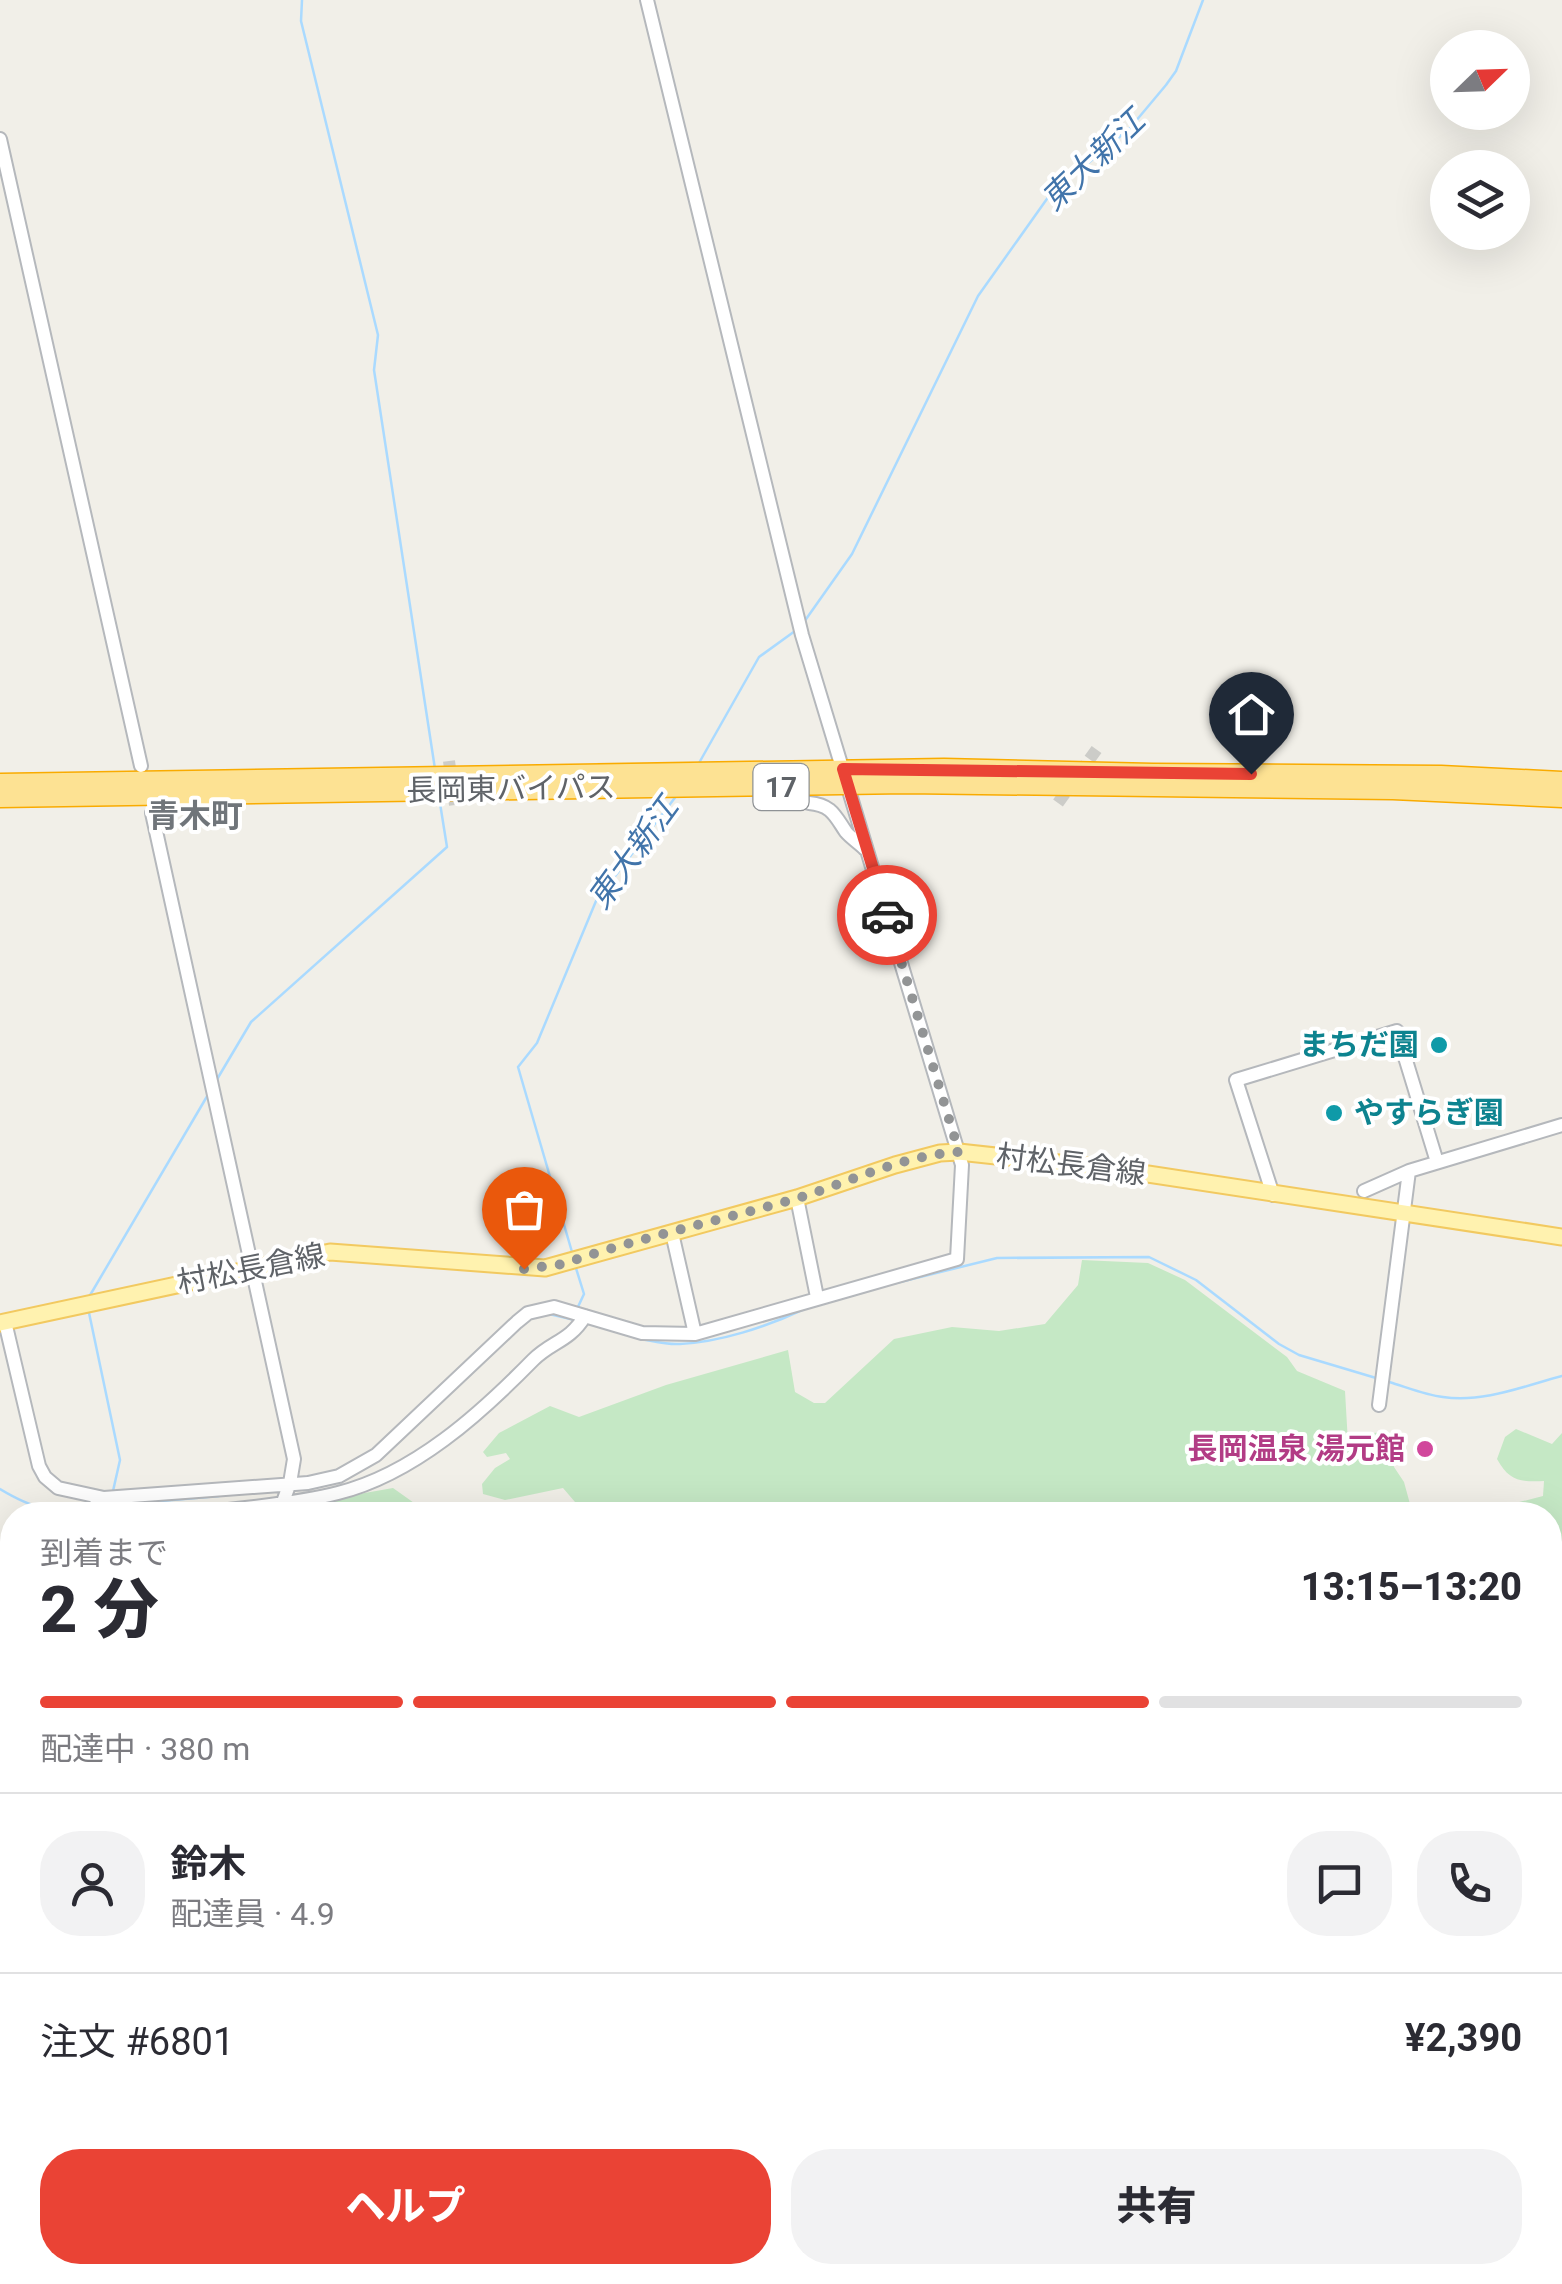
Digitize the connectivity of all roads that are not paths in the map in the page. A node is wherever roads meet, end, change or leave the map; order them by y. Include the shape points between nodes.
1 (647, 0) edge
2 (0, 139) edge
3 (142, 766) dead end
4 (846, 777) junction
5 (1562, 778) edge
6 (0, 783) edge
7 (0, 798) edge
8 (1562, 798) edge
9 (810, 803) dead end
10 (152, 813) dead end
11 (867, 850) junction
12 (1562, 1125) edge
13 (959, 1152) junction
14 (1437, 1162) junction
15 (1409, 1171) junction
16 (1364, 1191) dead end
17 (1273, 1194) junction
18 (797, 1198) junction
19 (1403, 1215) junction
20 (672, 1233) junction
21 (1562, 1237) edge
22 (252, 1267) junction
23 (817, 1297) junction
24 (585, 1316) junction
25 (2, 1322) edge
26 (695, 1334) junction
27 (1379, 1405) dead end
28 (290, 1483) junction
29 (96, 1497) junction
30 (97, 1502) edge
31 (282, 1502) edge
32 (304, 1502) edge

1 - 4 street via 802,635
2 - 3 street
4 - 5 highway, 長岡東バイパス / 17
4 - 6 highway, 長岡東バイパス / 17
4 - 7 highway, 長岡東バイパス / 17
4 - 8 highway, 長岡東バイパス / 17
4 - 11 street
9 - 11 street via 835,812
10 - 22 street
11 - 13 street
12 - 14 street
13 - 17 main road, 村松長倉線
13 - 18 main road, 村松長倉線
13 - 23 street via 957,1259
14 - 15 street
14 - 17 street via 1397,1032 1236,1080
15 - 16 street
15 - 19 street
17 - 19 main road, 村松長倉線
18 - 20 main road, 村松長倉線
18 - 23 street
19 - 21 main road, 村松長倉線
19 - 27 street
20 - 22 main road, 村松長倉線 via 544,1268 350,1252
20 - 26 street
22 - 25 main road, 村松長倉線
22 - 28 street via 294,1459
23 - 26 street
24 - 26 street via 642,1333
24 - 28 street via 554,1308 528,1313 364,1464 326,1480
24 - 32 street via 575,1332 542,1352 464,1425 386,1476
25 - 29 street via 39,1466 58,1488
28 - 29 street
28 - 31 street
29 - 30 street

